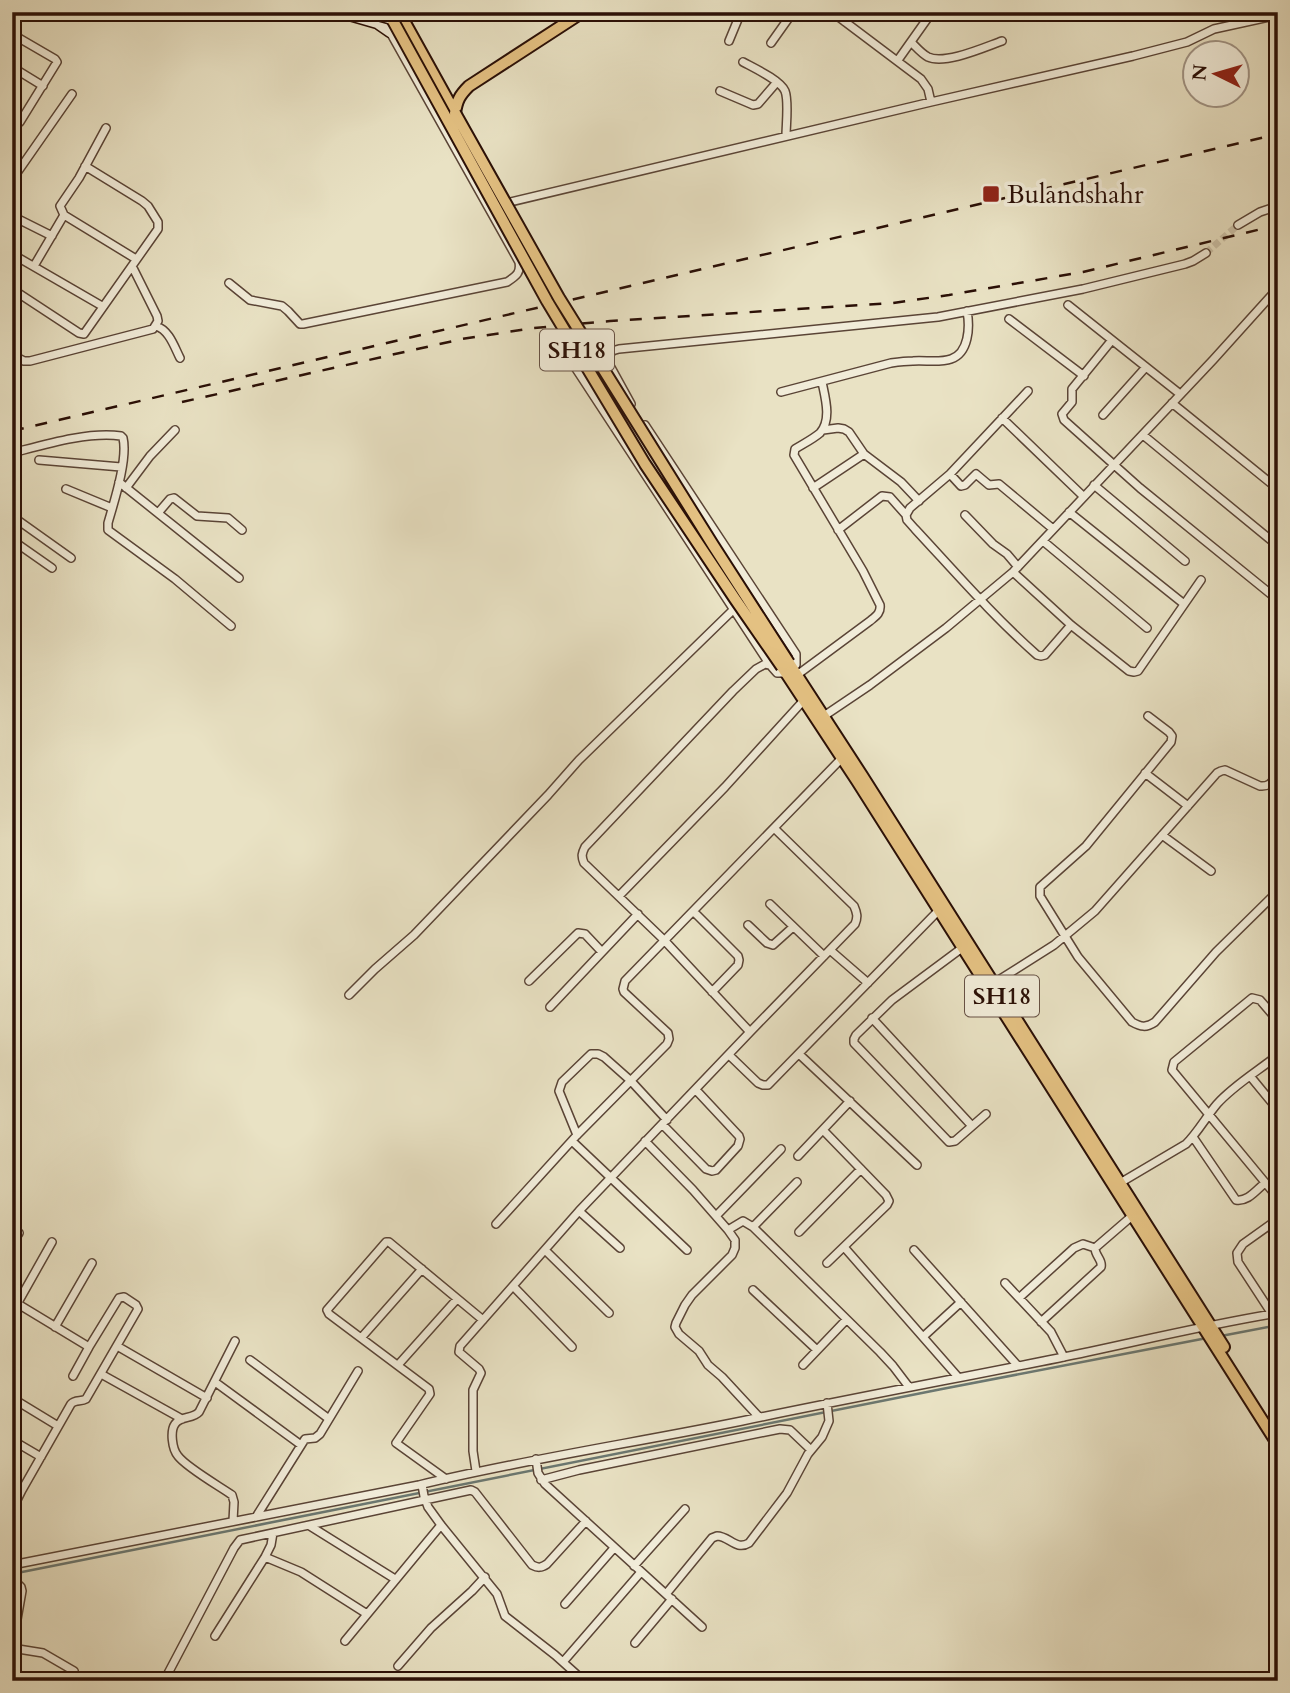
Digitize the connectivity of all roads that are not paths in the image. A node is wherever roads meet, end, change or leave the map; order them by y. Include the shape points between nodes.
1 (339, 12) edge
2 (367, 12) edge
3 (379, 12) edge
4 (583, 12) edge
5 (741, 12) edge
6 (793, 12) edge
7 (832, 12) edge
8 (852, 12) edge
9 (932, 12) edge
10 (1233, 12) edge
11 (393, 15) edge
12 (1278, 15) edge
13 (845, 22) junction
14 (1237, 24) junction
15 (390, 32) junction
16 (12, 34) edge
17 (729, 41) dead end
18 (1002, 41) dead end
19 (911, 42) junction
20 (771, 43) dead end
21 (898, 60) junction
22 (743, 62) dead end
23 (12, 67) edge
24 (777, 82) junction
25 (43, 86) junction
26 (719, 90) dead end
27 (72, 94) dead end
28 (932, 102) junction
29 (455, 113) junction
30 (12, 124) edge
31 (106, 128) dead end
32 (786, 136) junction
33 (85, 166) junction
34 (12, 180) edge
35 (506, 203) junction
36 (1278, 206) edge
37 (64, 215) junction
38 (12, 216) edge
39 (1238, 225) tunnel mouth
40 (51, 236) junction
41 (1206, 253) tunnel mouth
42 (12, 254) edge
43 (134, 263) junction
44 (34, 266) junction
45 (229, 283) dead end
46 (1278, 288) edge
47 (12, 289) edge
48 (1068, 305) dead end
49 (102, 306) junction
50 (967, 312) junction
51 (1009, 319) dead end
52 (156, 326) junction
53 (1112, 340) junction
54 (12, 355) edge
55 (566, 355) dead end
56 (180, 358) dead end
57 (1146, 367) junction
58 (1084, 376) junction
59 (822, 382) junction
60 (1028, 391) dead end
61 (781, 392) dead end
62 (1180, 394) junction
63 (1172, 403) junction
64 (1103, 415) dead end
65 (1002, 418) junction
66 (175, 430) dead end
67 (823, 430) junction
68 (1143, 435) junction
69 (12, 453) edge
70 (864, 453) junction
71 (39, 460) dead end
72 (1114, 464) junction
73 (121, 467) junction
74 (950, 474) junction
75 (119, 482) junction
76 (1094, 485) junction
77 (126, 488) junction
78 (813, 488) junction
79 (66, 489) dead end
80 (1278, 489) edge
81 (1083, 496) junction
82 (919, 501) junction
83 (112, 508) junction
84 (1069, 512) junction
85 (158, 513) junction
86 (906, 515) junction
87 (965, 515) dead end
88 (12, 516) edge
89 (1053, 529) junction
90 (242, 530) dead end
91 (838, 530) junction
92 (12, 540) edge
93 (1043, 541) junction
94 (1278, 546) edge
95 (71, 558) dead end
96 (1185, 561) dead end
97 (52, 568) dead end
98 (1015, 569) junction
99 (239, 578) dead end
100 (1201, 580) dead end
101 (980, 600) junction
102 (1278, 600) edge
103 (1184, 604) junction
104 (733, 610) junction
105 (1071, 625) junction
106 (231, 626) dead end
107 (1147, 628) dead end
108 (770, 666) junction
109 (789, 669) junction
110 (804, 700) junction
111 (824, 716) junction
112 (1148, 716) dead end
113 (841, 759) junction
114 (1145, 773) junction
115 (1278, 775) edge
116 (1188, 806) junction
117 (774, 828) junction
118 (1162, 835) junction
119 (1211, 871) dead end
120 (1278, 891) edge
121 (619, 896) junction
122 (770, 904) dead end
123 (939, 911) junction
124 (693, 912) junction
125 (638, 914) junction
126 (748, 925) dead end
127 (793, 927) junction
128 (1065, 937) junction
129 (664, 940) junction
130 (962, 948) junction
131 (602, 952) junction
132 (827, 953) junction
133 (529, 981) dead end
134 (868, 983) junction
135 (994, 983) junction
136 (712, 992) junction
137 (349, 995) dead end
138 (550, 1007) dead end
139 (872, 1018) junction
140 (1278, 1021) edge
141 (750, 1032) junction
142 (799, 1054) junction
143 (729, 1055) junction
144 (1278, 1055) edge
145 (1250, 1076) junction
146 (631, 1081) junction
147 (696, 1090) junction
148 (850, 1101) junction
149 (1278, 1110) edge
150 (986, 1114) dead end
151 (1208, 1115) junction
152 (664, 1122) junction
153 (972, 1126) junction
154 (822, 1130) junction
155 (1193, 1137) junction
156 (575, 1138) junction
157 (645, 1141) junction
158 (781, 1149) dead end
159 (798, 1156) dead end
160 (917, 1165) dead end
161 (861, 1169) junction
162 (611, 1177) junction
163 (797, 1182) dead end
164 (1121, 1183) junction
165 (1265, 1183) junction
166 (1278, 1198) edge
167 (579, 1211) junction
168 (717, 1215) junction
169 (1132, 1216) junction
170 (1278, 1219) edge
171 (496, 1224) dead end
172 (754, 1227) junction
173 (727, 1230) junction
174 (799, 1232) dead end
175 (19, 1233) dead end
176 (52, 1242) dead end
177 (12, 1244) edge
178 (844, 1247) junction
179 (620, 1248) dead end
180 (1096, 1248) junction
181 (545, 1250) junction
182 (687, 1250) dead end
183 (914, 1250) dead end
184 (92, 1263) dead end
185 (827, 1263) dead end
186 (422, 1269) junction
187 (1005, 1283) dead end
188 (513, 1286) junction
189 (753, 1290) dead end
190 (1019, 1298) junction
191 (457, 1299) junction
192 (961, 1302) junction
193 (18, 1304) junction
194 (12, 1313) edge
195 (609, 1313) dead end
196 (1275, 1313) edge
197 (482, 1320) junction
198 (846, 1320) junction
199 (1041, 1322) junction
200 (55, 1327) junction
201 (1211, 1333) junction
202 (924, 1336) junction
203 (360, 1338) junction
204 (235, 1341) dead end
205 (117, 1346) junction
206 (89, 1347) junction
207 (572, 1347) dead end
208 (817, 1350) junction
209 (1064, 1357) junction
210 (250, 1360) dead end
211 (398, 1365) junction
212 (803, 1365) dead end
213 (1018, 1366) junction
214 (358, 1371) dead end
215 (101, 1374) junction
216 (73, 1376) dead end
217 (958, 1377) junction
218 (215, 1382) junction
219 (909, 1387) junction
220 (12, 1398) edge
221 (207, 1398) junction
222 (828, 1405) junction
223 (759, 1417) junction
224 (182, 1419) junction
225 (329, 1419) junction
226 (58, 1426) junction
227 (1278, 1432) edge
228 (12, 1440) edge
229 (301, 1445) junction
230 (1278, 1445) edge
231 (811, 1450) junction
232 (41, 1457) junction
233 (538, 1470) junction
234 (476, 1471) junction
235 (446, 1479) junction
236 (12, 1486) edge
237 (22, 1490) junction
238 (423, 1492) junction
239 (685, 1509) dead end
240 (12, 1510) edge
241 (256, 1517) junction
242 (233, 1521) junction
243 (586, 1521) junction
244 (277, 1524) junction
245 (309, 1525) junction
246 (440, 1525) junction
247 (614, 1548) junction
248 (265, 1557) junction
249 (12, 1565) edge
250 (634, 1566) junction
251 (641, 1572) junction
252 (485, 1577) junction
253 (395, 1578) junction
254 (12, 1586) edge
255 (669, 1596) junction
256 (565, 1604) dead end
257 (367, 1614) junction
258 (702, 1627) dead end
259 (215, 1636) dead end
260 (345, 1641) dead end
261 (635, 1643) dead end
262 (12, 1648) edge
263 (563, 1662) junction
264 (398, 1666) dead end
265 (74, 1671) dead end
266 (164, 1681) edge
267 (584, 1681) edge

1 - 15 street via 377,23
2 - 11 street, bridge
3 - 15 street
4 - 29 main road via 469,86 457,100
5 - 17 street
6 - 20 street
7 - 13 street
8 - 13 street
9 - 19 street
10 - 14 street
11 - 29 main road
11 - 109 main road, SH18, bridge via 547,302 645,464 735,599
12 - 14 street
13 - 21 street
14 - 28 street via 1133,56
15 - 45 street via 519,262 518,274 507,282 303,324 282,306 250,300
16 - 25 street via 56,61
18 - 19 street via 938,59 925,56
19 - 21 street
21 - 28 street via 921,79
22 - 24 street
23 - 25 street
24 - 26 street via 753,105
24 - 32 street via 786,96
25 - 30 street via 20,122
27 - 34 street
28 - 32 street
29 - 35 main road, SH18, bridge
31 - 33 street
32 - 35 street
33 - 37 street via 60,206
33 - 43 street via 142,201 158,222 158,229
35 - 109 main road, SH18, bridge via 566,310
36 - 39 street
37 - 40 street
37 - 43 street
38 - 40 street
40 - 44 street
41 - 50 street via 1193,261 1083,289
42 - 44 street
43 - 49 street
43 - 52 street via 157,316
44 - 49 street
46 - 62 street
47 - 49 street via 81,334
48 - 53 street
50 - 59 street via 968,337 955,358 891,363
50 - 109 street via 619,349 608,357 629,401 796,654 796,665
51 - 58 street
52 - 54 street via 36,359
52 - 56 street via 166,332
53 - 57 street
53 - 58 street
55 - 104 street
57 - 62 street
57 - 64 street
58 - 72 street via 1073,389 1072,402 1062,417
59 - 61 street
59 - 67 street
60 - 65 street
62 - 63 street
63 - 68 street
63 - 80 street
65 - 74 street
65 - 81 street
66 - 77 street
67 - 70 street via 844,429
67 - 78 street via 794,452
68 - 72 street
68 - 94 street
69 - 73 street via 61,441 117,435 124,442
70 - 78 street
70 - 82 street
71 - 73 street
72 - 76 street
72 - 102 street
73 - 75 street
74 - 82 street
74 - 89 street via 961,485 976,474 989,485 999,484
75 - 77 street
75 - 83 street
76 - 81 street
76 - 96 street
77 - 85 street
78 - 91 street
79 - 83 street
81 - 84 street
82 - 86 street
83 - 106 street via 108,530
84 - 89 street
84 - 103 street
85 - 90 street via 174,498 197,516 228,518
85 - 99 street
86 - 91 street via 890,497 882,496
86 - 101 street
87 - 98 street via 1007,554
88 - 95 street
89 - 93 street
91 - 109 street via 880,609 870,621
92 - 97 street
93 - 98 street
93 - 107 street
98 - 101 street
98 - 105 street
100 - 103 street
101 - 105 street via 1041,656
101 - 111 street
103 - 105 street via 1134,672
104 - 108 street
104 - 137 street via 579,760 414,935
108 - 109 street via 777,673
108 - 121 street via 760,666 733,691 585,847 584,863
109 - 110 main road, SH18
109 - 111 main road, SH18
110 - 113 main road, SH18
110 - 121 street
111 - 135 main road, SH18
112 - 114 street via 1172,739
113 - 117 street
113 - 123 main road, SH18
114 - 116 street
114 - 128 street via 1086,846 1040,887 1040,896
115 - 116 street via 1260,786 1221,771
116 - 118 street
117 - 124 street
117 - 132 street via 857,912 855,924
118 - 119 street
118 - 128 street via 1096,911
120 - 128 street via 1147,1027 1132,1022
121 - 125 street
122 - 127 street
123 - 130 main road, SH18
123 - 134 street
124 - 129 street
124 - 136 street via 740,960
125 - 129 street
125 - 131 street
126 - 127 street via 773,945
127 - 132 street
128 - 135 street
129 - 136 street
129 - 146 street via 623,985 624,992 669,1039
130 - 139 street
130 - 169 main road, SH18
131 - 133 street via 585,934 578,933
131 - 138 street
132 - 134 street
132 - 141 street
134 - 142 street
135 - 164 main road, SH18
136 - 141 street
139 - 153 street
139 - 153 street via 856,1035 856,1047 945,1140 956,1141
140 - 151 street via 1260,1000 1252,998 1174,1062 1174,1073
141 - 143 street
142 - 143 street via 763,1086
142 - 148 street
143 - 147 street
144 - 145 street
145 - 149 street
145 - 151 street
146 - 152 street
146 - 156 street
146 - 156 street via 604,1057 591,1054 586,1058 559,1091
147 - 152 street
147 - 152 street via 740,1139 716,1170 706,1169
148 - 154 street
148 - 160 street
150 - 153 street
151 - 155 street
151 - 165 street
152 - 157 street
154 - 159 street
154 - 161 street
155 - 164 street
155 - 165 street via 1236,1200 1246,1199
156 - 162 street
156 - 171 street
157 - 162 street
157 - 168 street
158 - 168 street
161 - 174 street
161 - 178 street via 889,1201
162 - 167 street
162 - 182 street
163 - 172 street
164 - 201 main road, SH18
165 - 166 street
167 - 179 street
167 - 181 street
168 - 173 street
169 - 180 street
169 - 201 main road, SH18
170 - 196 street via 1237,1253 1238,1262
172 - 173 street via 743,1221
172 - 198 street
173 - 223 street via 735,1240 732,1255 692,1295 676,1327
175 - 177 street
176 - 193 street
178 - 185 street
178 - 202 street
180 - 190 street via 1083,1244 1074,1248
180 - 199 street via 1101,1267
181 - 188 street
181 - 195 street
183 - 192 street
184 - 200 street
186 - 191 street
186 - 203 street
186 - 203 street via 386,1242 327,1310
187 - 190 street
188 - 197 street
188 - 207 street
189 - 208 street
190 - 199 street
191 - 197 street
191 - 211 street
192 - 202 street
192 - 213 street
193 - 194 street
193 - 200 street
196 - 201 street
197 - 234 street via 459,1350 481,1373 473,1390
198 - 208 street
198 - 219 street
199 - 209 street
200 - 206 street
201 - 209 street
201 - 227 main road, SH18
201 - 230 main road, SH18
202 - 217 street
203 - 211 street
204 - 218 street
205 - 206 street via 138,1309 124,1297 119,1298
205 - 215 street
205 - 221 street
206 - 216 street
208 - 212 street
209 - 213 street
210 - 225 street
211 - 235 street via 431,1393 396,1443
213 - 217 street
214 - 225 street
215 - 224 street
215 - 226 street via 86,1399 72,1402
217 - 219 street
218 - 221 street
218 - 229 street
219 - 222 street
220 - 226 street
221 - 224 street via 196,1416
222 - 223 street
222 - 231 street via 830,1421
223 - 233 street
224 - 242 street via 173,1432 178,1457 232,1495
225 - 229 street via 318,1436
226 - 232 street
228 - 232 street
229 - 241 street
231 - 233 street via 790,1430 780,1429 572,1472
231 - 255 street via 787,1493 749,1543 737,1545 717,1535 712,1538
232 - 237 street
233 - 234 street
233 - 243 street
234 - 235 street
235 - 238 street
236 - 237 street
237 - 240 street
238 - 243 street via 473,1491 538,1568
238 - 244 street
238 - 245 street
238 - 246 street
239 - 250 street
241 - 242 street
241 - 244 street
242 - 249 street
243 - 247 street
244 - 245 street
244 - 248 street
244 - 266 street via 237,1544
245 - 253 street
246 - 252 street
246 - 253 street
247 - 250 street
247 - 256 street
248 - 257 street via 301,1572
248 - 259 street
250 - 251 street
251 - 255 street
251 - 263 street
252 - 263 street via 505,1616
252 - 264 street
253 - 257 street
254 - 262 street via 19,1585 22,1591
255 - 258 street
255 - 261 street
257 - 260 street
262 - 265 street via 43,1653
263 - 267 street

